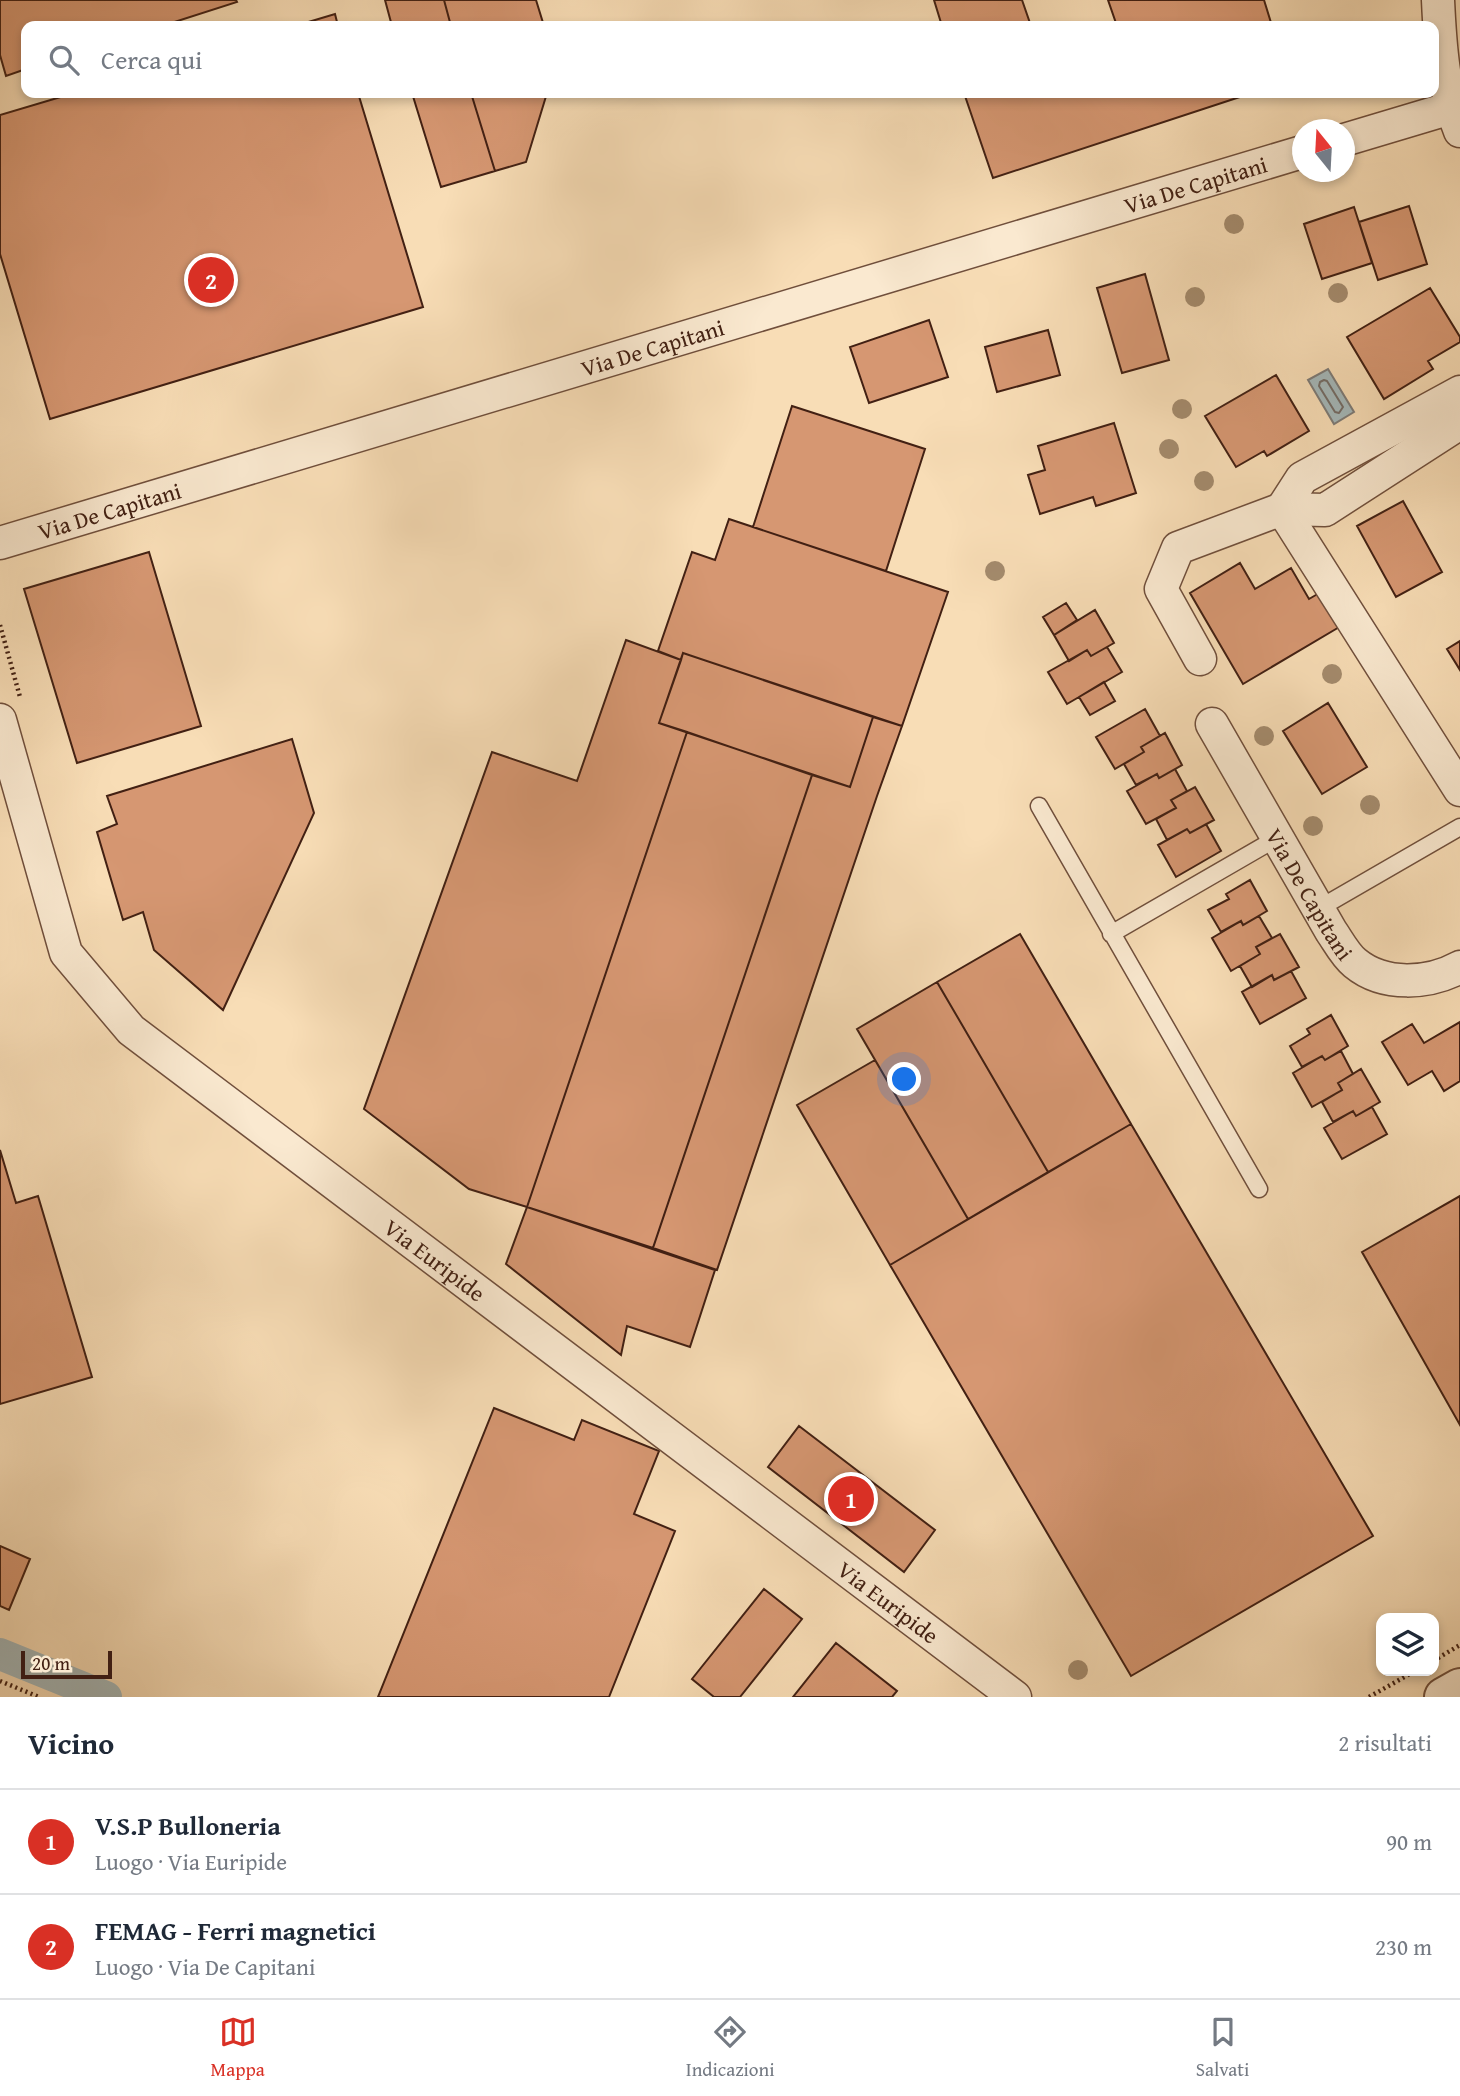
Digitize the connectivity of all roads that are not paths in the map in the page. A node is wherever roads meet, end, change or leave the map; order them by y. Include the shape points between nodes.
1 (1438, 0) edge
2 (1439, 21) edge
3 (1439, 22) edge
4 (1455, 120) edge
5 (1355, 138) edge
6 (1292, 155) edge
7 (1460, 392) edge
8 (1460, 423) edge
9 (1282, 509) junction
10 (0, 543) edge
11 (1200, 659) dead end
12 (11, 712) edge
13 (1213, 724) dead end
14 (1460, 790) edge
15 (1039, 806) dead end
16 (1460, 827) edge
17 (1278, 838) junction
18 (1318, 909) junction
19 (1111, 934) junction
20 (1460, 967) edge
21 (1259, 1189) dead end
22 (1460, 1688) edge
23 (1015, 1697) edge
24 (1444, 1697) edge

1 - 2 street
3 - 4 street
4 - 5 street
6 - 10 street, Via De Capitani
7 - 9 street via 1302,478
8 - 9 street via 1325,510
9 - 11 street via 1178,548 1161,589
9 - 14 street
12 - 23 street, Via Euripide via 66,953 131,1030
13 - 17 street, Via De Capitani
15 - 19 lane
16 - 18 lane
17 - 18 street, Via De Capitani
17 - 19 lane
18 - 20 street, Via De Capitani via 1354,962 1383,978 1414,981 1446,975
19 - 21 lane
22 - 24 street

